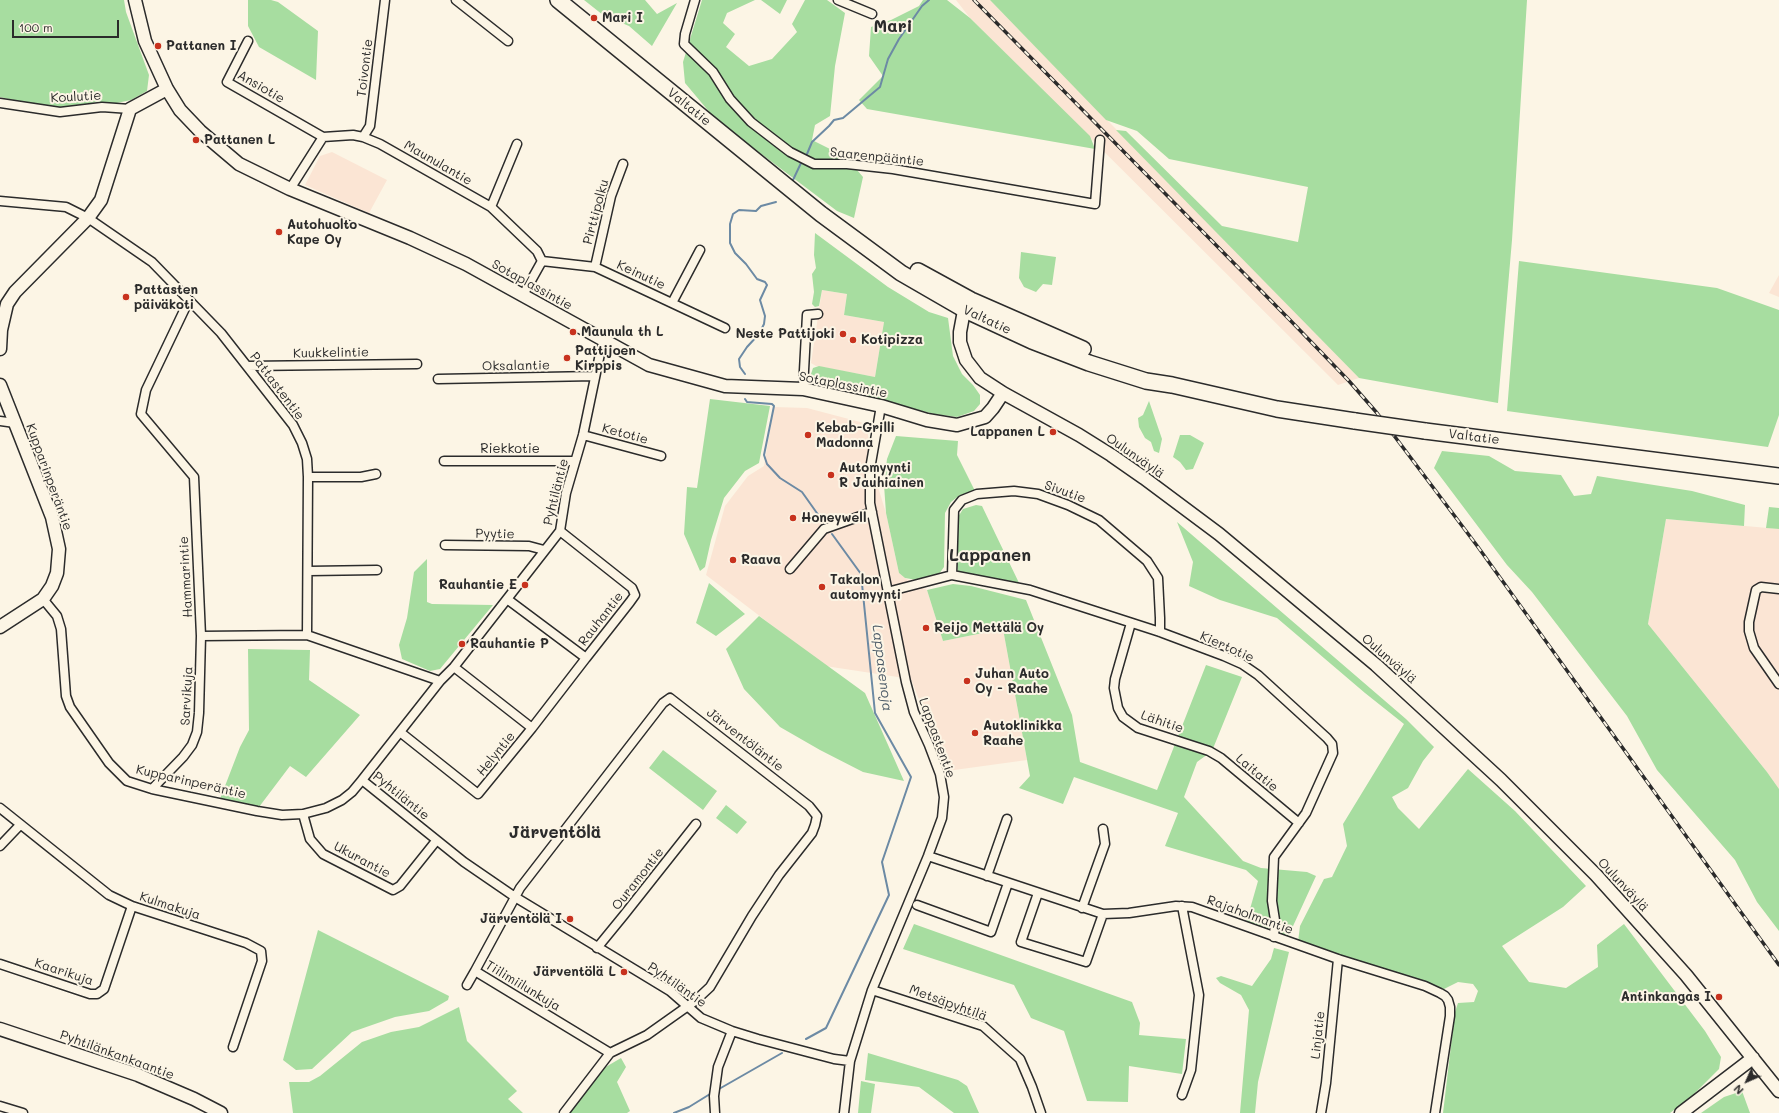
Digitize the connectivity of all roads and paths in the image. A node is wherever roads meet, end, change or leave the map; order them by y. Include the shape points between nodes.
1 (135, 0) edge
2 (385, 0) edge
3 (456, 0) edge
4 (558, 0) edge
5 (695, 0) edge
6 (838, 0) edge
7 (872, 14) dead end
8 (248, 41) dead end
9 (508, 41) dead end
10 (167, 89) junction
11 (0, 102) edge
12 (129, 114) junction
13 (323, 136) junction
14 (364, 137) junction
15 (1100, 140) dead end
16 (517, 144) dead end
17 (623, 164) dead end
18 (290, 189) junction
19 (0, 200) edge
20 (491, 207) junction
21 (88, 218) junction
22 (700, 250) dead end
23 (542, 260) junction
24 (595, 267) junction
25 (523, 295) junction
26 (189, 300) junction
27 (4, 302) edge
28 (672, 303) junction
29 (968, 305) junction
30 (818, 314) dead end
31 (726, 328) dead end
32 (605, 342) junction
33 (0, 349) edge
34 (416, 364) dead end
35 (247, 366) junction
36 (595, 376) junction
37 (438, 380) dead end
38 (0, 385) edge
39 (803, 389) junction
40 (1003, 393) junction
41 (881, 406) junction
42 (0, 422) edge
43 (15, 423) junction
44 (583, 435) junction
45 (662, 456) dead end
46 (444, 461) dead end
47 (575, 461) junction
48 (376, 474) dead end
49 (1779, 476) edge
50 (308, 477) junction
51 (872, 512) junction
52 (560, 531) junction
53 (445, 546) dead end
54 (544, 550) junction
55 (790, 569) dead end
56 (377, 570) dead end
57 (309, 571) junction
58 (952, 575) junction
59 (1779, 589) edge
60 (888, 592) junction
61 (43, 599) junction
62 (507, 599) junction
63 (1131, 623) junction
64 (0, 627) edge
65 (1160, 632) junction
66 (307, 635) junction
67 (201, 636) junction
68 (586, 658) junction
69 (454, 667) junction
70 (440, 681) junction
71 (1779, 684) edge
72 (532, 728) junction
73 (400, 732) junction
74 (1197, 746) joint
75 (362, 780) junction
76 (152, 789) junction
77 (0, 808) edge
78 (303, 814) junction
79 (1007, 818) dead end
80 (1299, 823) junction
81 (696, 824) dead end
82 (20, 825) junction
83 (1104, 829) dead end
84 (436, 841) junction
85 (0, 846) edge
86 (928, 856) junction
87 (987, 876) junction
88 (1008, 883) junction
89 (1038, 893) junction
90 (515, 897) junction
91 (132, 906) junction
92 (917, 906) dead end
93 (1182, 906) junction
94 (1082, 908) junction
95 (1103, 914) junction
96 (1274, 936) junction
97 (596, 948) junction
98 (1338, 959) junction
99 (0, 964) edge
100 (475, 971) junction
101 (467, 984) dead end
102 (872, 990) junction
103 (688, 1007) junction
104 (0, 1029) edge
105 (732, 1031) junction
106 (233, 1047) dead end
107 (610, 1053) junction
108 (1753, 1058) junction
109 (850, 1061) junction
110 (1779, 1091) edge
111 (1182, 1095) dead end
112 (0, 1106) edge
113 (20, 1113) edge
114 (222, 1113) edge
115 (564, 1113) edge
116 (715, 1113) edge
117 (844, 1113) edge
118 (1041, 1113) edge
119 (1321, 1113) edge
120 (1435, 1113) edge
121 (1681, 1113) edge

1 - 10 street, Sotaplassintie via 145,41
2 - 14 street, Toivontie via 370,126
3 - 9 street
4 - 29 highway, Valtatie via 821,214 901,273
5 - 15 street, Saarenpääntie via 684,44 713,72 730,99 751,122 790,152 814,164 893,168 1095,204
6 - 7 street
8 - 13 street, Ansiotie via 227,82
10 - 12 street
10 - 18 street, Sotaplassintie via 180,110 200,132 239,164
11 - 12 street, Koulutie via 60,112 102,107
12 - 21 street via 101,200
13 - 14 street, Maunulantie
13 - 18 street
14 - 20 street, Maunulantie
16 - 20 street
17 - 24 street, Pirttipolku via 611,196
18 - 25 street, Sotaplassintie via 410,238 466,264
19 - 21 street, Pattastentie via 66,207
20 - 23 street, Maunulantie via 537,251
21 - 26 street, Pattastentie via 152,262
21 - 27 street
22 - 28 street
23 - 24 street, Keinutie
23 - 25 street
24 - 28 street, Keinutie
25 - 32 street, Sotaplassintie
26 - 35 street, Pattastentie via 221,333
26 - 67 street, Hammarintie via 146,390 141,414 194,477
27 - 33 street
28 - 31 street, Keinutie
29 - 40 street, Oulunväylä via 960,337 966,360 980,378
29 - 49 highway, Valtatie, bridge via 1032,341 1089,363 1146,381 1277,409 1425,431
30 - 39 street via 807,315
32 - 36 street, Pyhtiläntie
32 - 39 street, Sotaplassintie via 649,365 695,379 725,386
34 - 35 street, Kuukkelintie
35 - 50 street, Pattastentie via 293,425 307,459
36 - 37 street, Oksalantie
36 - 44 street, Pyhtiläntie
38 - 43 street, Kupparinperäntie
39 - 41 street, Sotaplassintie
40 - 41 street, Sotaplassintie via 985,417 957,425 927,420
40 - 108 street, Oulunväylä via 1079,435 1144,478 1219,534 1376,665 1501,780 1596,875 1681,970
41 - 51 street, Lappastentie via 870,469
42 - 43 street
43 - 61 street, Kupparinperäntie via 52,517 59,549 57,573
44 - 45 street, Ketotie
44 - 47 street, Pyhtiläntie
46 - 47 street, Riekkotie
47 - 52 street, Pyhtiläntie via 566,493
48 - 50 street via 361,477
50 - 57 street, Pattastentie
51 - 55 street via 824,529
51 - 60 street, Lappastentie
52 - 54 street, Pyhtiläntie
52 - 68 street, Rauhantie via 632,588 635,595
53 - 54 street, Pyytie via 529,546
54 - 62 street, Pyhtiläntie
56 - 57 street
57 - 66 street, Pattastentie
58 - 60 street, Kiertotie
58 - 63 street, Kiertotie via 1030,590
58 - 65 street, Sivutie via 954,510 962,500 977,494 1014,491 1038,494 1099,520 1147,561 1158,578
59 - 71 street via 1761,587 1756,590 1749,622 1754,648
60 - 86 street, Lappastentie via 914,712 940,774 944,797 942,818
61 - 64 street
61 - 76 street, Kupparinperäntie via 57,616 61,629 66,696 70,707 109,763 127,782
62 - 68 street, Rauhantie
62 - 69 street, Pyhtiläntie
63 - 65 street, Kiertotie
63 - 74 street, Lähitie via 1115,679 1118,708 1123,717 1138,728
65 - 80 street, Kiertotie via 1250,668 1332,744 1333,752 1310,806
66 - 67 street
66 - 70 street
67 - 76 street, Sarvikuja via 197,732 192,745
68 - 72 street
69 - 70 street, Pyhtiläntie
69 - 72 street, Helyntie
70 - 73 street, Pyhtiläntie
72 - 73 street, Helyntie via 478,794
73 - 75 street, Pyhtiläntie
74 - 80 street, Laitatie via 1221,758
75 - 78 street, Kupparinperäntie via 352,792 333,805
75 - 84 street, Pyhtiläntie
76 - 78 street, Kupparinperäntie via 257,811 282,815
77 - 82 street, Kulmakuja
78 - 84 street, Ukurantie via 310,839 316,848 393,890 400,886
79 - 87 street
80 - 96 street, Kiertotie via 1274,857
81 - 97 street, Ouramontie
82 - 85 street
82 - 91 street, Kulmakuja via 109,895
83 - 94 street via 1105,844
84 - 90 street, Pyhtiläntie
86 - 87 street, Rajaholmantie
86 - 102 street, Lappastentie
87 - 88 street, Rajaholmantie
88 - 89 street, Rajaholmantie
88 - 92 street via 991,932
89 - 94 street, Rajaholmantie
89 - 95 street via 1022,942 1086,962
90 - 97 street, Pyhtiläntie
90 - 100 street, Tiilimiilunkuja
90 - 103 street, Järventöläntie via 663,703 670,698 810,806 817,816 812,833 779,875 710,987
91 - 99 street, Kaarikuja via 104,989 97,994 90,994
91 - 106 street, Kulmakuja via 246,943 261,951 262,962
93 - 95 street, Rajaholmantie
93 - 96 street, Rajaholmantie via 1192,907
93 - 111 street via 1199,995 1192,1070
94 - 95 street, Rajaholmantie
96 - 98 street, Rajaholmantie
97 - 103 street, Pyhtiläntie via 670,992
98 - 119 street, Linjatie
98 - 120 street, Rajaholmantie via 1425,986 1446,996 1450,1016
100 - 101 street
100 - 107 street, Tiilimiilunkuja
102 - 109 street, Lappastentie
102 - 118 street, Metsäpyhtilä via 983,1026 1020,1060
103 - 105 street, Pyhtiläntie via 701,1018
103 - 107 street via 647,1035
104 - 114 street, Pyhtilänkankaantie via 138,1075
105 - 109 street, Pyhtiläntie via 826,1057
105 - 116 street via 718,1067 714,1096
107 - 115 street
108 - 110 street, Oulunväylä
108 - 121 street
109 - 117 street, Lappastentie
112 - 113 street

